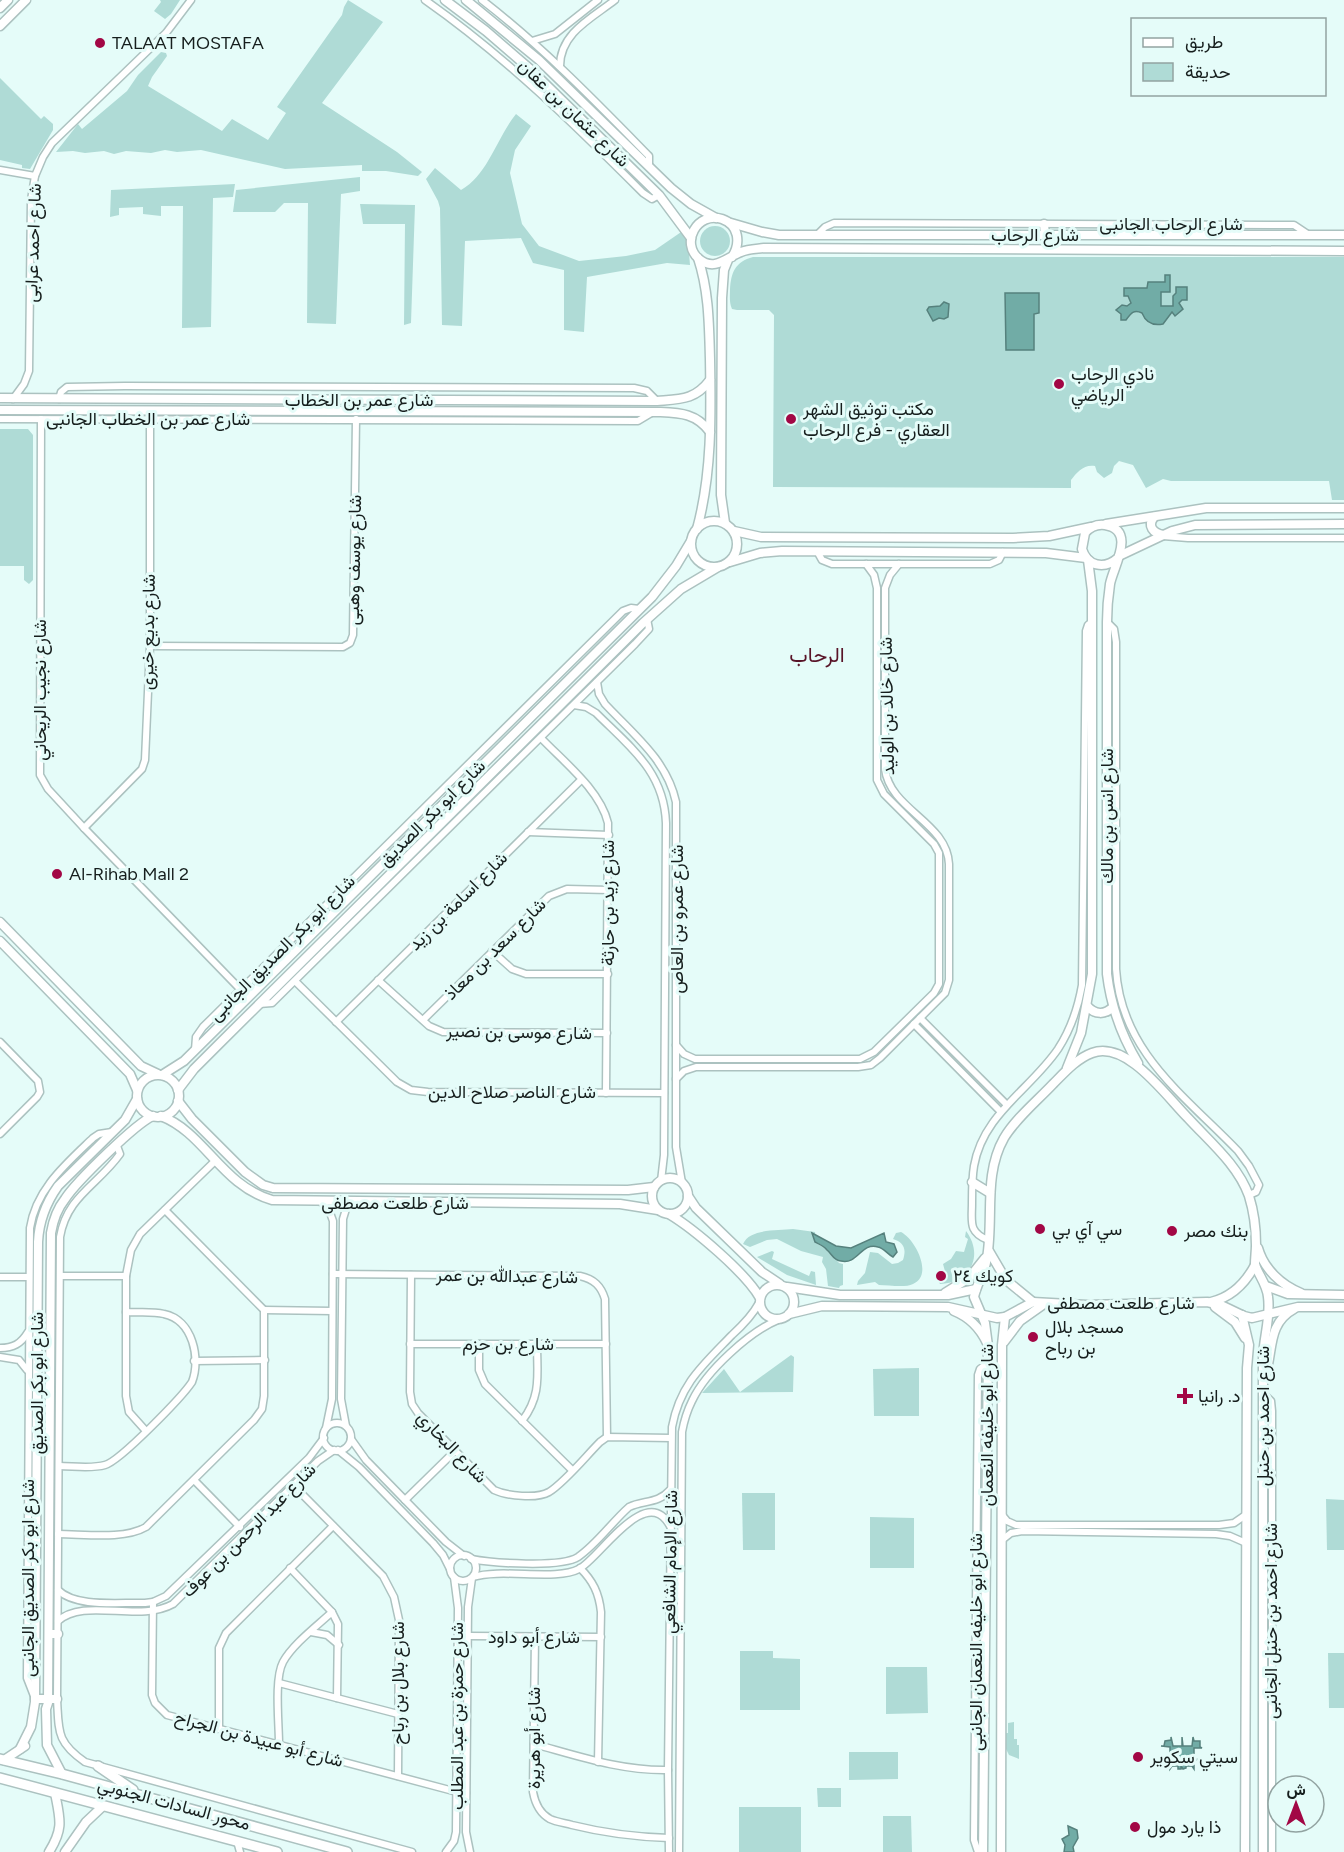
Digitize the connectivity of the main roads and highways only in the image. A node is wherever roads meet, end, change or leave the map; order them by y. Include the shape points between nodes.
1 (2, 1760) edge
2 (98, 1767) road end
3 (0, 1778) edge
4 (143, 1796) junction
5 (277, 1852) edge
6 (347, 1852) edge

1 - 4 main road, محور السادات الجنوبي
2 - 4 main road
3 - 5 main road, محور السادات الجنوبي
4 - 6 main road, محور السادات الجنوبي

